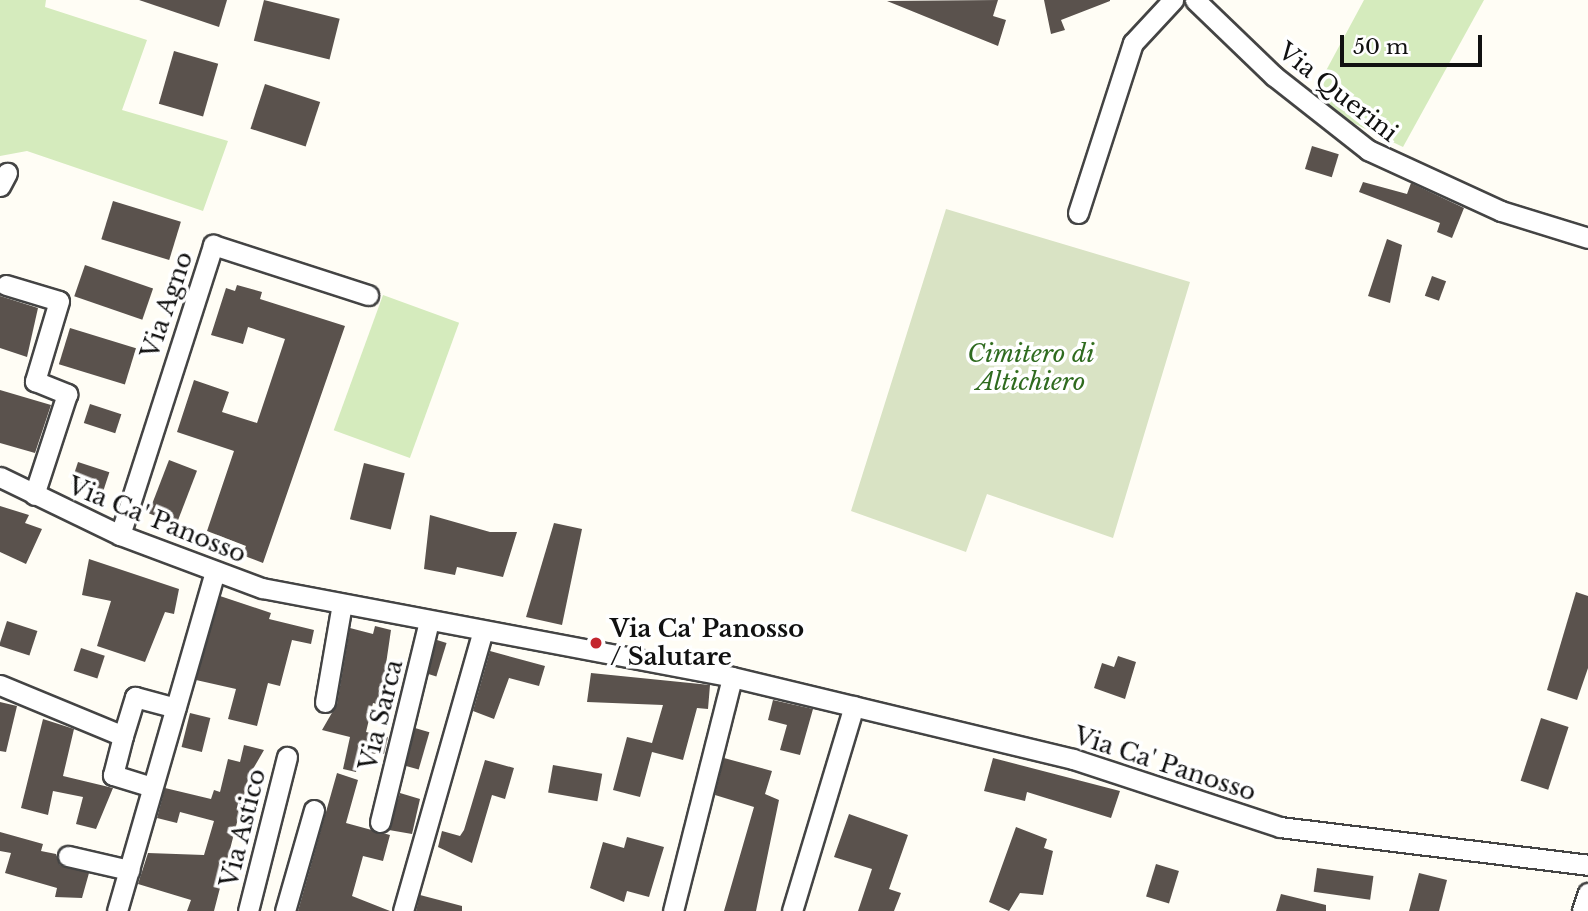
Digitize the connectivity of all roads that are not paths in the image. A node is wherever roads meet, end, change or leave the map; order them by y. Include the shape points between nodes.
1 (1172, 0) edge
2 (1195, 0) edge
3 (1078, 213) dead end
4 (1588, 238) edge
5 (6, 285) dead end
6 (368, 295) dead end
7 (0, 477) edge
8 (34, 495) junction
9 (120, 535) junction
10 (214, 574) junction
11 (342, 604) junction
12 (429, 621) junction
13 (482, 633) junction
14 (732, 677) junction
15 (0, 685) edge
16 (325, 702) dead end
17 (853, 706) junction
18 (176, 708) junction
19 (123, 736) junction
20 (287, 757) dead end
21 (152, 787) junction
22 (314, 810) dead end
23 (380, 822) dead end
24 (68, 856) dead end
25 (1588, 865) edge
26 (129, 870) junction
27 (1588, 892) edge
28 (117, 911) edge
29 (248, 911) edge
30 (285, 911) edge
31 (403, 911) edge
32 (673, 911) edge
33 (792, 911) edge
34 (1583, 911) edge

1 - 3 street via 1133,43
2 - 4 street, Via Querini via 1274,76 1368,150 1501,211
5 - 8 street via 58,301 35,381 67,394
6 - 9 street, Via Agno via 214,245
7 - 8 street, Via Ca' Panosso
8 - 9 street, Via Ca' Panosso
9 - 10 street, Via Ca' Panosso
10 - 11 street, Via Ca' Panosso
10 - 18 street
11 - 12 street, Via Ca' Panosso
11 - 16 street
12 - 13 street, Via Ca' Panosso
12 - 23 street, Via Sarca
13 - 14 street, Via Ca' Panosso
13 - 31 street
14 - 17 street, Via Ca' Panosso
14 - 32 street
15 - 19 street
17 - 25 street, Via Ca' Panosso via 1073,759 1280,827
17 - 33 street
18 - 19 street via 135,697
18 - 21 street
19 - 21 street via 113,775
20 - 29 street, Via Astico
21 - 26 street
22 - 30 street
24 - 26 street
26 - 28 street
27 - 34 street

